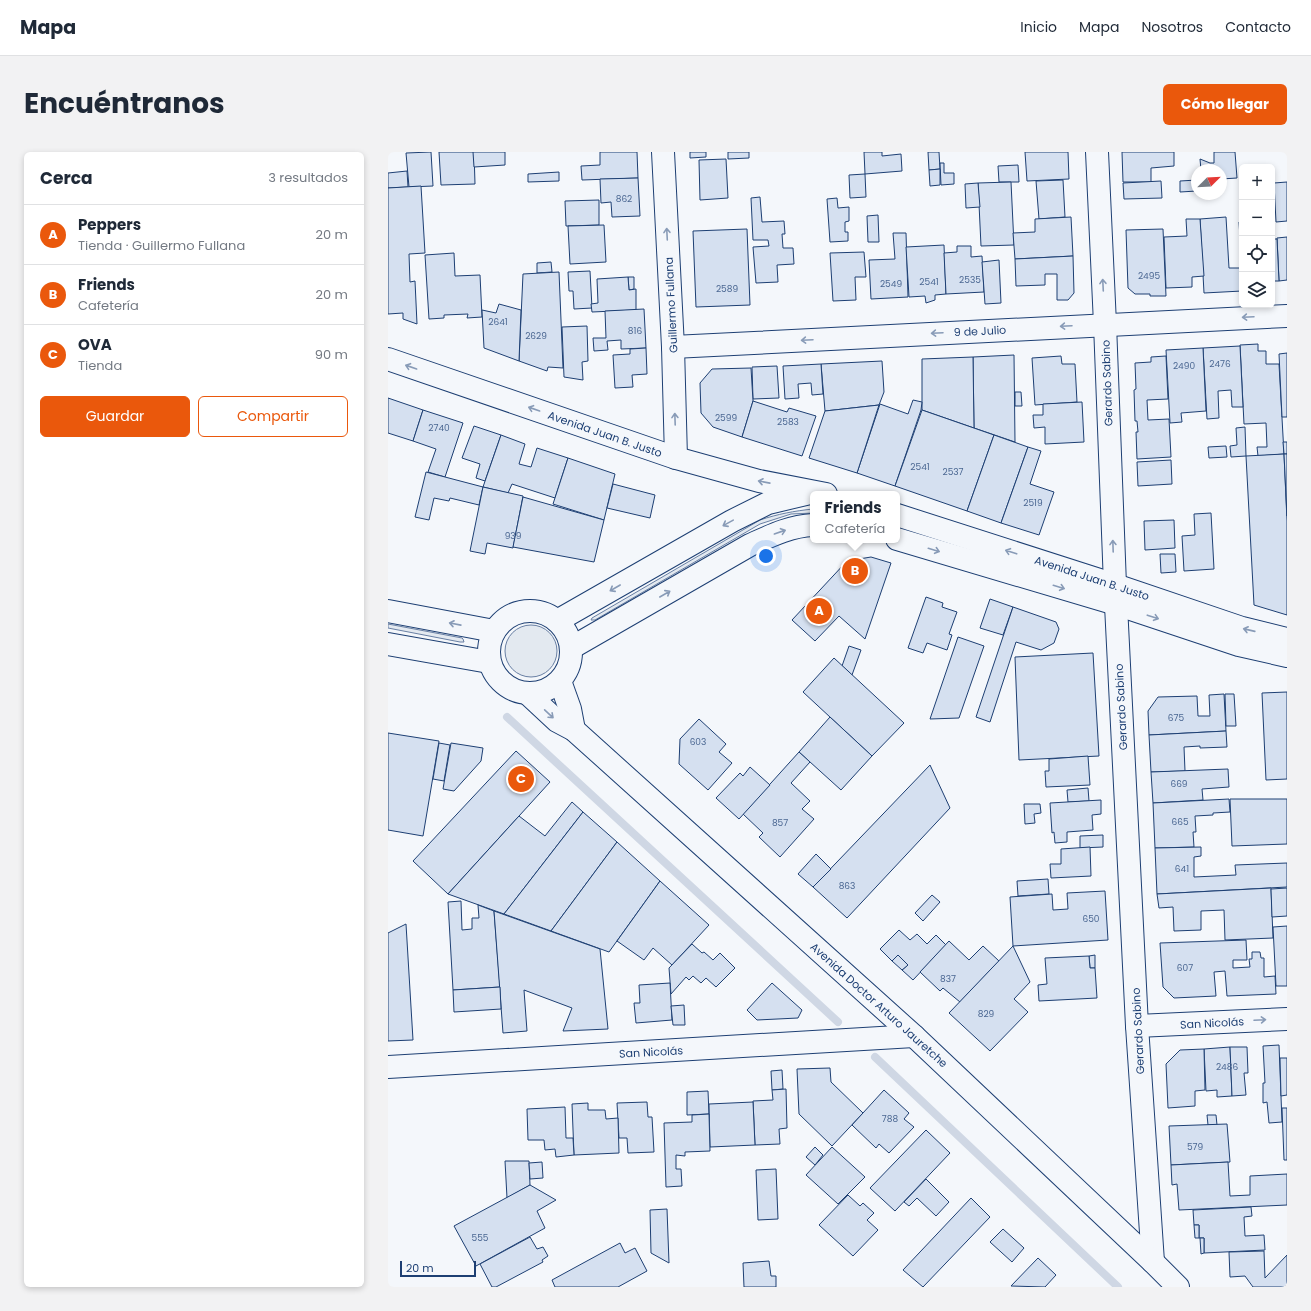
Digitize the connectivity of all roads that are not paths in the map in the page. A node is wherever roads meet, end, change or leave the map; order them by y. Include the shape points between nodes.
1 (663, 152) edge
2 (1097, 152) edge
3 (1287, 316) edge
4 (1105, 324) junction
5 (673, 347) junction
6 (388, 359) edge
7 (676, 458) junction
8 (811, 491) edge
9 (810, 495) edge
10 (900, 516) edge
11 (810, 525) edge
12 (900, 540) edge
13 (1116, 595) junction
14 (388, 611) edge
15 (557, 621) junction
16 (494, 631) junction
17 (1287, 639) edge
18 (388, 644) edge
19 (571, 648) junction
20 (1287, 656) edge
21 (489, 662) junction
22 (560, 680) junction
23 (528, 694) junction
24 (574, 730) junction
25 (1287, 1019) edge
26 (1138, 1026) junction
27 (914, 1036) junction
28 (388, 1067) edge
29 (1153, 1262) junction
30 (1178, 1287) edge

5 -> 1 street, Guillermo Fullana
4 -> 2 street, Gerardo Sabino
3 -> 4 street, 9 de Julio
4 -> 5 street, 9 de Julio
13 -> 4 street, Gerardo Sabino
7 -> 5 street, Guillermo Fullana
7 -> 6 street, Avenida Juan B. Justo
8 -> 7 street, Avenida Juan B. Justo via 759,481
9 -> 15 street via 768,503
13 -> 10 street, Avenida Juan B. Justo
19 -> 11 street via 750,545 780,532
12 -> 13 street, Avenida Juan B. Justo
17 -> 13 street, Avenida Juan B. Justo
13 -> 20 street, Avenida Juan B. Justo via 1240,645
13 - 26 street, Gerardo Sabino
16 -> 14 street
15 - 16 street via 530,610 516,613 503,620
15 - 19 street via 567,634
16 - 21 street via 488,646
18 - 21 street
19 - 22 street via 570,662
21 - 23 street, Avenida Doctor Arturo Jauretche via 494,675 504,684 515,691
22 - 23 street via 542,692
22 - 24 street
23 -> 24 street, Avenida Doctor Arturo Jauretche via 557,722
24 - 27 street, Avenida Doctor Arturo Jauretche
26 -> 25 street, San Nicolás
26 - 29 street, Gerardo Sabino
27 - 28 street, San Nicolás
27 - 29 street, Avenida Doctor Arturo Jauretche
29 - 30 street, Avenida Doctor Arturo Jauretche

